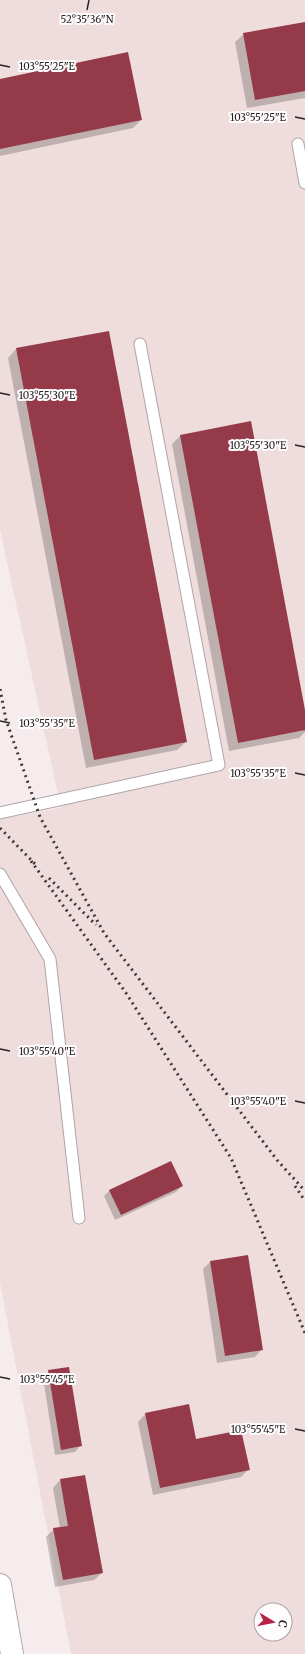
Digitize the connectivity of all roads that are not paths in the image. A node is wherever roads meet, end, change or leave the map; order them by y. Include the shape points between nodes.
1 (298, 144) dead end
2 (305, 183) edge
3 (140, 344) dead end
4 (0, 813) edge
5 (0, 874) edge
6 (79, 1218) dead end
7 (0, 1585) edge
8 (12, 1654) edge

1 - 2 lane
3 - 4 lane via 219,765
5 - 6 lane via 50,959
7 - 8 street

